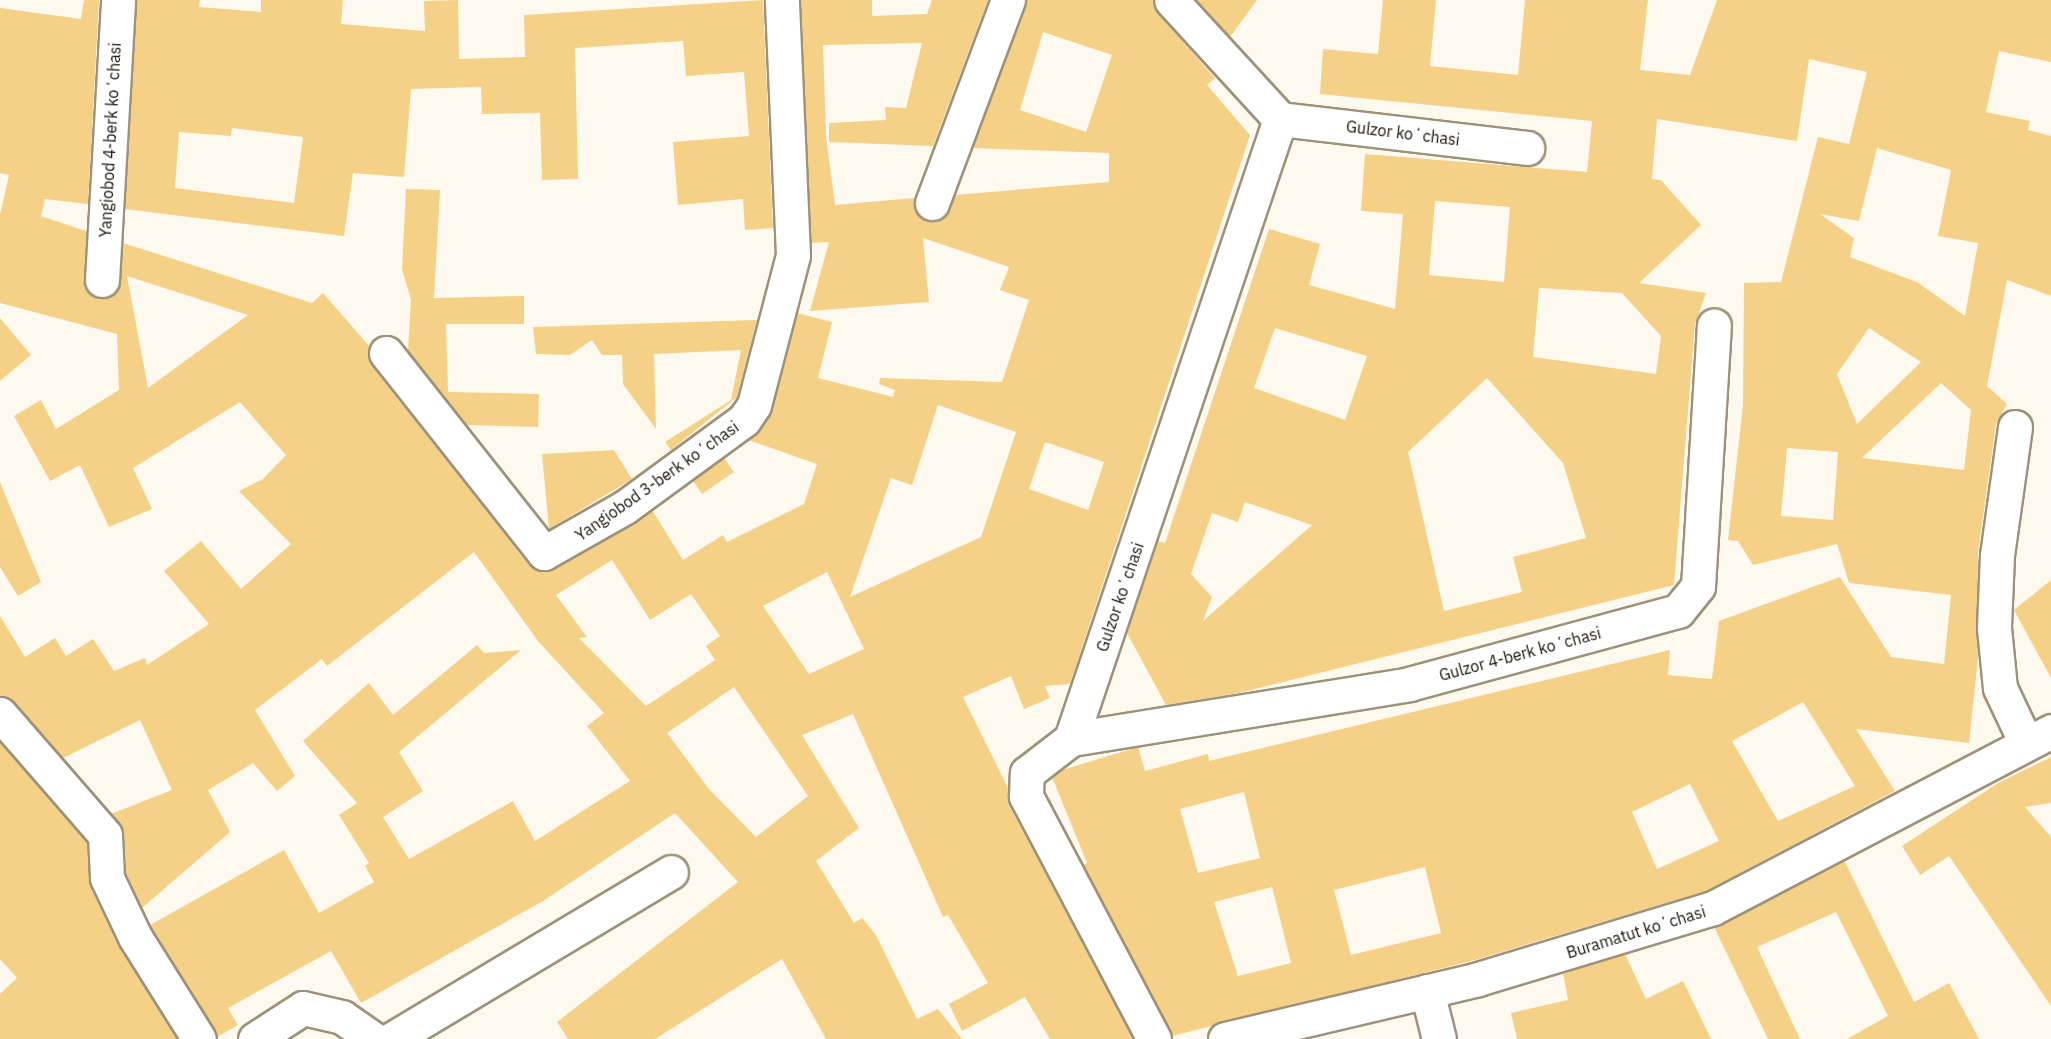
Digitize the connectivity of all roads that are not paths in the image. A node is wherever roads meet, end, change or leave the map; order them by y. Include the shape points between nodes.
1 (118, 0) edge
2 (782, 0) edge
3 (1008, 0) edge
4 (1171, 0) edge
5 (1280, 119) junction
6 (1527, 148) dead end
7 (932, 204) dead end
8 (102, 280) dead end
9 (1714, 325) dead end
10 (386, 353) dead end
11 (2015, 427) dead end
12 (0, 714) edge
13 (2038, 736) edge
14 (1071, 739) junction
15 (671, 872) dead end
16 (1427, 991) junction
17 (199, 1039) edge
18 (255, 1039) edge
19 (374, 1039) edge
20 (392, 1039) edge
21 (1154, 1039) edge
22 (1225, 1039) edge
23 (1439, 1039) edge

1 - 8 street, Yangiobod 4-berk koʼchasi
2 - 10 street, Yangiobod 3-berk koʼchasi via 793,255 754,405 744,420 625,507 544,553
3 - 7 street
4 - 5 street
5 - 6 street, Gulzor koʻchasi
5 - 14 street, Gulzor koʻchasi
9 - 14 street, Gulzor 4-berk koʼchasi via 1698,586 1678,611 1409,684
11 - 13 street via 1997,555 1994,628 2000,688
12 - 17 street via 105,835 107,878 135,937
13 - 16 street, Buramatut koʻchasi via 1713,908 1641,933
14 - 21 street via 1027,773 1029,810
15 - 20 street
16 - 22 street, Buramatut koʻchasi
16 - 23 street
18 - 19 street via 303,1008 342,1017

